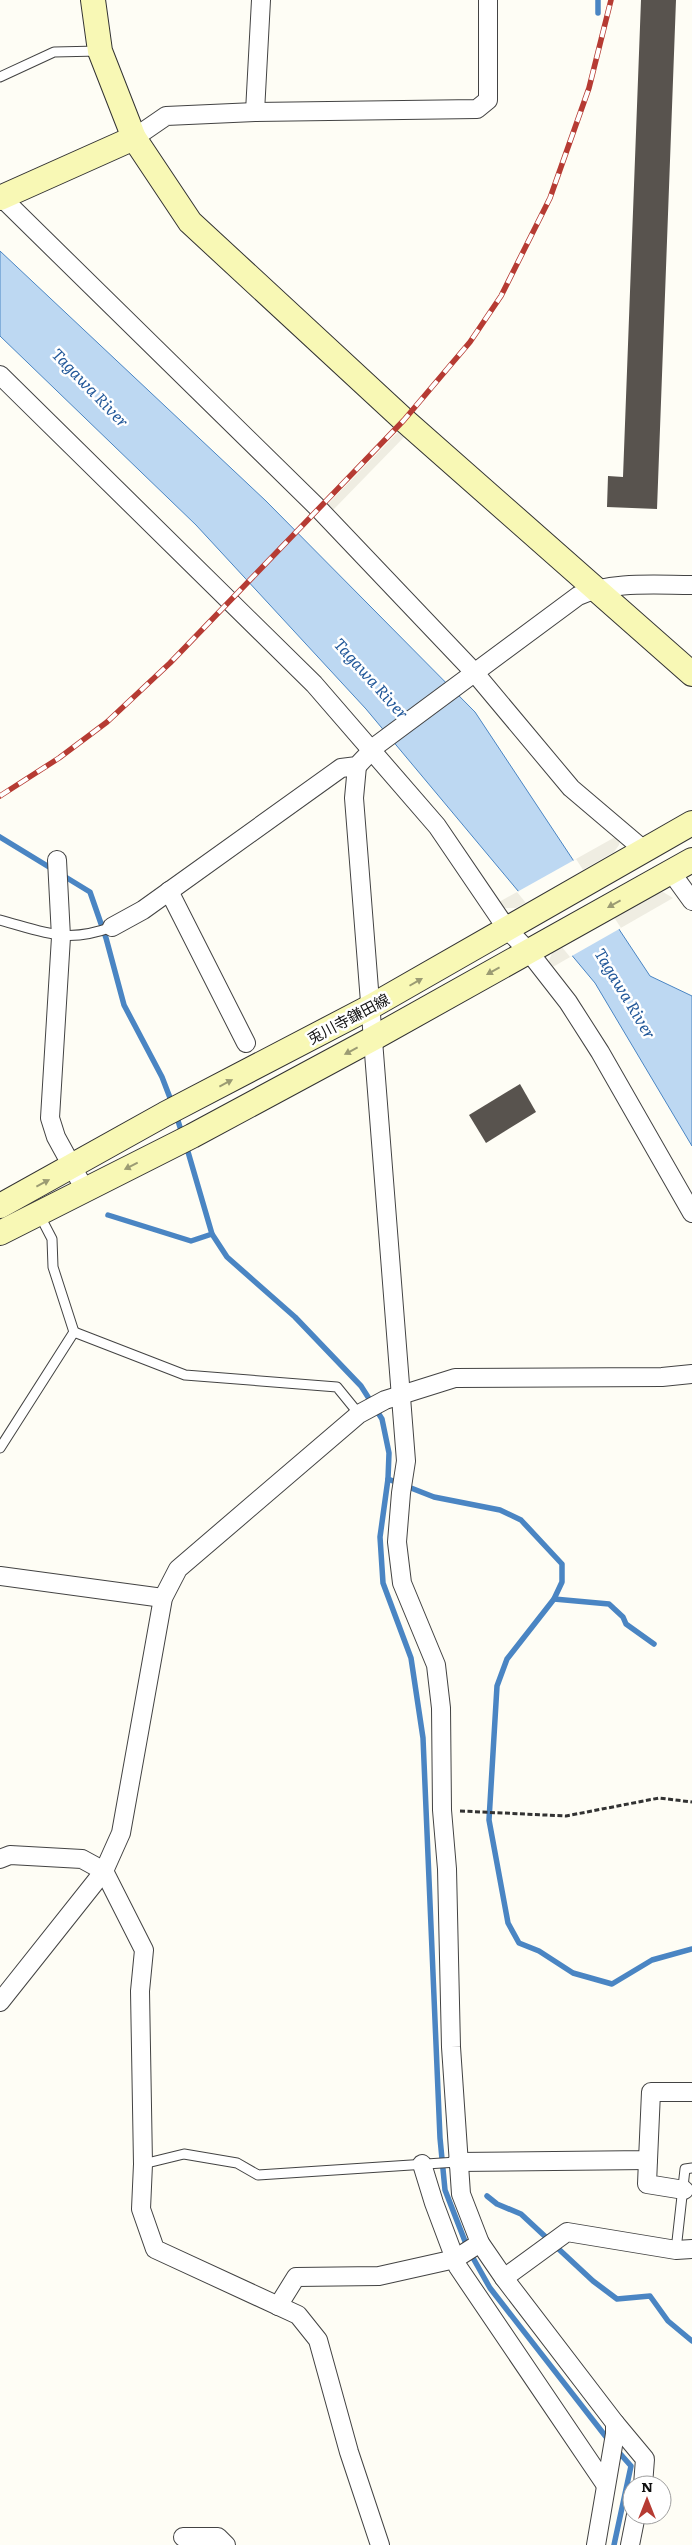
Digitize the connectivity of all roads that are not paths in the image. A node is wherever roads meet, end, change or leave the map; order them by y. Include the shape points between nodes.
1 (93, 0) edge
2 (261, 0) edge
3 (488, 0) edge
4 (100, 51) junction
5 (0, 77) edge
6 (255, 112) junction
7 (134, 138) junction
8 (1, 197) edge
9 (0, 375) edge
10 (692, 585) edge
11 (594, 589) junction
12 (471, 674) junction
13 (692, 674) edge
14 (375, 747) junction
15 (356, 766) junction
16 (692, 823) edge
17 (639, 853) junction
18 (57, 860) dead end
19 (692, 860) edge
20 (664, 877) junction
21 (169, 892) junction
22 (692, 901) edge
23 (0, 920) edge
24 (512, 926) junction
25 (112, 927) joint
26 (62, 937) junction
27 (532, 950) junction
28 (372, 1006) junction
29 (374, 1038) junction
30 (246, 1043) dead end
31 (73, 1167) junction
32 (85, 1190) junction
33 (2, 1201) edge
34 (39, 1214) junction
35 (692, 1214) edge
36 (7, 1230) edge
37 (74, 1332) junction
38 (692, 1374) edge
39 (393, 1398) junction
40 (363, 1412) junction
41 (0, 1448) edge
42 (0, 1576) edge
43 (163, 1598) junction
44 (0, 1858) edge
45 (104, 1871) junction
46 (0, 2002) edge
47 (692, 2092) edge
48 (648, 2160) junction
49 (457, 2162) junction
50 (143, 2164) junction
51 (422, 2164) junction
52 (692, 2168) edge
53 (684, 2190) junction
54 (480, 2243) junction
55 (684, 2250) edge
56 (456, 2259) junction
57 (504, 2278) junction
58 (278, 2306) junction
59 (615, 2428) junction
60 (644, 2475) edge
61 (606, 2478) junction
62 (634, 2525) edge
63 (183, 2537) dead end
64 (226, 2545) edge
65 (380, 2545) edge
66 (596, 2545) edge
67 (630, 2545) edge

1 - 4 main road
2 - 6 street
3 - 6 street via 488,100 477,109
4 - 5 lane via 54,52
4 - 7 main road
6 - 7 street via 166,116
7 - 8 main road
7 - 11 main road via 190,222 404,420
8 - 12 street via 319,510
9 - 14 street
10 - 11 street
11 - 12 street via 578,596
11 - 13 main road
12 - 14 street
12 - 17 street via 571,788
14 - 15 street
14 - 24 street
15 - 21 street via 341,768
15 - 28 street via 354,798
16 - 17 main road, 兎川寺鎌田線
17 - 24 main road, 兎川寺鎌田線
18 - 26 street
19 - 20 main road, 兎川寺鎌田線
20 - 22 street
20 -> 27 main road, 兎川寺鎌田線
21 - 25 street
21 - 30 street
23 - 26 lane
24 - 27 street
28 -> 24 main road, 兎川寺鎌田線
25 - 26 lane via 91,935
26 - 31 street via 50,1118 56,1138
27 -> 29 main road, 兎川寺鎌田線
27 - 35 street via 600,1052
28 - 29 street
31 -> 28 main road, 兎川寺鎌田線
29 -> 32 main road, 兎川寺鎌田線
29 - 39 street
31 - 32 street
33 -> 31 main road, 兎川寺鎌田線
32 - 34 main road, 兎川寺鎌田線
33 - 36 street
34 - 36 main road, 兎川寺鎌田線
34 - 37 lane via 52,1239 53,1267
37 - 40 lane via 185,1375 337,1387
37 - 41 lane
38 - 39 street via 662,1378 455,1378
39 - 40 street
39 - 49 street via 406,1461 397,1542 402,1583 436,1665 441,1708 442,1810
40 - 43 street via 178,1569
42 - 43 street
43 - 45 street via 121,1833
44 - 45 street via 10,1855 82,1859
45 - 46 street
45 - 50 street via 144,1950 140,1991
47 - 48 street via 651,2092
48 - 49 street
48 - 53 street via 647,2184
49 - 51 lane
49 - 54 street via 461,2194
50 - 51 lane via 184,2154 237,2163 258,2175
50 - 58 street via 141,2209 155,2249
51 - 56 street
52 - 53 lane via 685,2169
53 - 55 lane
54 - 56 street
54 - 57 street
55 - 57 street via 567,2232
56 - 58 street via 379,2276 296,2276
56 - 61 street via 587,2461
57 - 59 street
58 - 65 street via 298,2315 318,2340 349,2452
59 - 60 street via 645,2459
59 - 61 street
61 - 66 street
62 - 67 street
63 - 64 street via 218,2537

